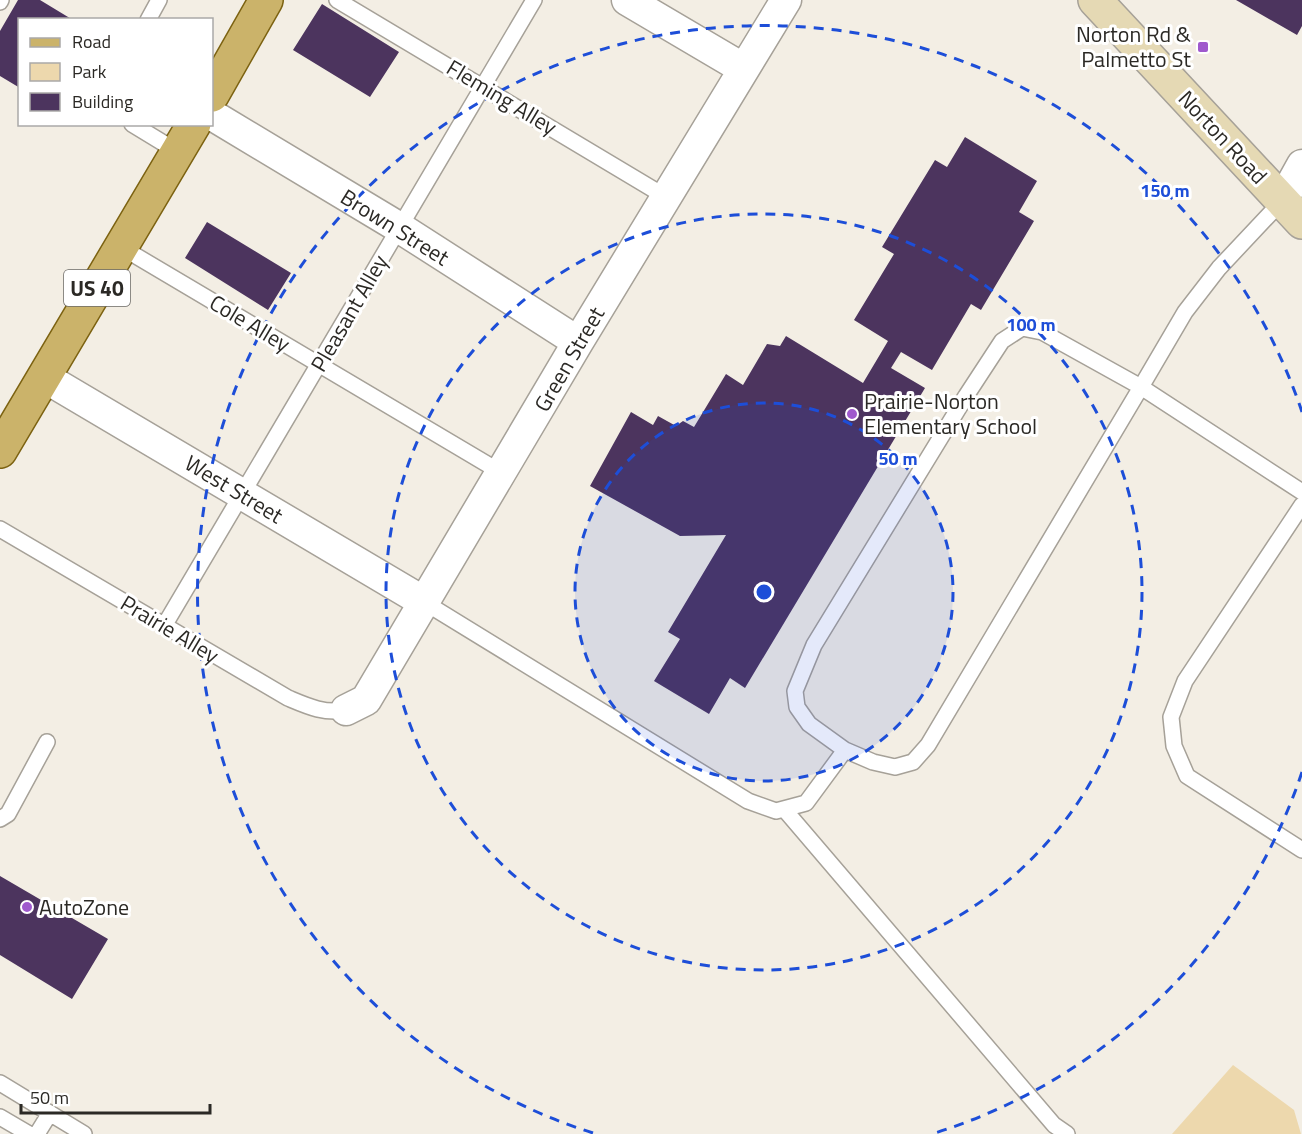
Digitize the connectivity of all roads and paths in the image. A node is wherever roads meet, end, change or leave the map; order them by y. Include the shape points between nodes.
1 (159, 0) edge
2 (338, 0) edge
3 (534, 0) edge
4 (627, 0) edge
5 (786, 0) edge
6 (257, 3) edge
7 (1105, 4) edge
8 (149, 18) edge
9 (744, 69) junction
10 (484, 86) junction
11 (213, 93) edge
12 (213, 116) edge
13 (140, 126) edge
14 (186, 138) edge
15 (1302, 165) edge
16 (666, 197) junction
17 (1292, 211) edge
18 (400, 228) junction
19 (121, 247) junction
20 (578, 342) junction
21 (320, 364) junction
22 (44, 377) junction
23 (1141, 387) junction
24 (0, 451) edge
25 (502, 472) junction
26 (1302, 492) edge
27 (241, 493) junction
28 (1302, 505) edge
29 (0, 529) edge
30 (424, 602) junction
31 (164, 626) junction
32 (345, 710) joint
33 (47, 742) dead end
34 (845, 750) junction
35 (784, 809) junction
36 (0, 819) edge
37 (1302, 850) edge
38 (0, 1083) edge
39 (50, 1113) junction
40 (0, 1117) edge
41 (29, 1134) edge
42 (37, 1134) edge
43 (84, 1134) edge
44 (1067, 1134) edge

1 - 8 lane
2 - 10 lane, Fleming Alley
3 - 10 lane, Pleasant Alley
4 - 9 street
5 - 9 street, Green Street
6 - 11 main road
7 - 17 main road, Norton Road
9 - 16 street, Green Street
10 - 16 lane, Fleming Alley
10 - 18 lane, Pleasant Alley
12 - 18 street, Brown Street
13 - 14 lane
14 - 19 main road, US 40
15 - 17 street
16 - 20 street, Green Street
17 - 23 lane via 1219,268 1185,312
18 - 20 street, Brown Street
18 - 21 lane, Pleasant Alley
19 - 21 lane, Cole Alley
19 - 22 main road, US 40
20 - 25 street, Green Street
21 - 25 lane, Cole Alley
21 - 27 lane, Pleasant Alley
22 - 24 main road, US 40
22 - 27 street, West Street
23 - 26 lane
23 - 34 lane via 928,745 913,762 895,767
23 - 34 lane via 1042,332 1023,328 1002,340 814,645 795,691 797,707 809,724
25 - 30 street, Green Street
27 - 30 street, West Street
27 - 31 lane, Pleasant Alley
28 - 37 lane via 1185,681 1171,717 1174,746 1187,776
29 - 31 lane, Prairie Alley
30 - 32 street, Green Street via 366,700
30 - 35 lane via 748,801 777,811
31 - 32 lane, Prairie Alley via 288,699 314,709
33 - 36 lane via 8,814
34 - 35 lane via 806,803
35 - 44 lane via 1054,1125
38 - 39 lane
39 - 42 lane
39 - 43 lane
40 - 41 lane

